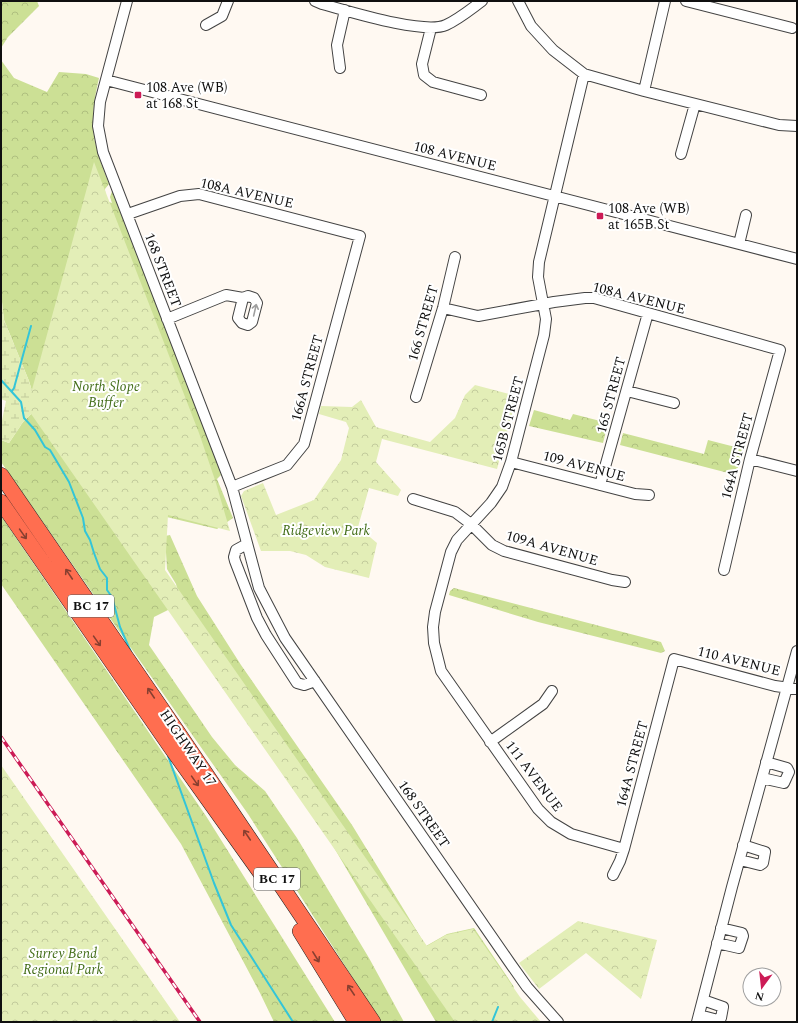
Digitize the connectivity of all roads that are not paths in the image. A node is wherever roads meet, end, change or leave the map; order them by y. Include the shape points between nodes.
1 (127, 1) edge
2 (228, 1) edge
3 (315, 1) edge
4 (482, 1) edge
5 (518, 1) edge
6 (665, 1) edge
7 (686, 1) edge
8 (345, 10) junction
9 (206, 25) dead end
10 (431, 28) junction
11 (792, 28) dead end
12 (340, 68) dead end
13 (584, 74) junction
14 (106, 80) junction
15 (644, 91) junction
16 (481, 95) dead end
17 (695, 104) junction
18 (797, 126) edge
19 (681, 154) dead end
20 (554, 196) junction
21 (128, 214) junction
22 (746, 216) dead end
23 (360, 236) joint
24 (739, 244) junction
25 (455, 257) dead end
26 (797, 259) edge
27 (243, 298) dead end
28 (544, 305) junction
29 (443, 308) junction
30 (648, 313) junction
31 (167, 319) junction
32 (780, 350) joint
33 (627, 391) junction
34 (416, 397) dead end
35 (674, 403) dead end
36 (750, 459) junction
37 (511, 462) junction
38 (797, 471) edge
39 (1, 475) edge
40 (600, 485) junction
41 (232, 487) junction
42 (649, 495) dead end
43 (413, 499) dead end
44 (1, 502) edge
45 (471, 524) junction
46 (247, 544) junction
47 (724, 570) dead end
48 (625, 582) dead end
49 (797, 651) edge
50 (674, 660) joint
51 (315, 681) junction
52 (792, 688) edge
53 (552, 691) dead end
54 (490, 742) junction
55 (766, 762) junction
56 (762, 778) junction
57 (743, 845) junction
58 (624, 849) junction
59 (740, 860) junction
60 (613, 875) dead end
61 (721, 928) junction
62 (717, 943) junction
63 (702, 1000) junction
64 (698, 1018) edge
65 (356, 1022) edge
66 (373, 1022) edge
67 (558, 1022) edge

1 - 14 street, 168 STREET
2 - 9 street via 222,16
3 - 8 street
4 - 10 street via 445,25
5 - 13 street via 531,26 553,50
6 - 15 street
7 - 11 street
8 - 10 street via 414,27
8 - 12 street via 337,45
10 - 16 street via 422,64 424,75 432,82
13 - 15 street
13 - 20 street, 165B STREET
14 - 20 street, 108 AVENUE
14 - 21 street, 168 STREET via 100,102 98,126 103,152
15 - 17 street
17 - 18 street via 778,125
17 - 19 street
20 - 24 street, 108 AVENUE
20 - 28 street, 165B STREET via 538,262 538,277
21 - 23 street, 108A AVENUE via 180,196 199,194
21 - 31 street, 168 STREET
22 - 24 street
23 - 41 street, 166A STREET via 304,444 286,465
24 - 26 street, 108 AVENUE
25 - 29 street, 166 STREET
27 - 31 street via 226,296
28 - 29 street, 108A AVENUE via 478,316
28 - 30 street, 108A AVENUE via 594,298
28 - 37 street, 165B STREET via 546,319 542,345
29 - 34 street, 166 STREET
30 - 32 street, 108A AVENUE
30 - 33 street, 165 STREET
31 - 41 street, 168 STREET
32 - 36 street, 164A STREET
33 - 35 street
33 - 40 street, 165 STREET
36 - 38 street
36 - 47 street, 164A STREET
37 - 40 street, 109 AVENUE
37 - 45 street, 165B STREET via 502,487
66 -> 39 highway, HIGHWAY 17 / BC 17
40 - 42 street, 109 AVENUE
41 - 46 street, 168 STREET
43 - 45 street, 109A AVENUE via 455,512
44 -> 65 highway, HIGHWAY 17 / BC 17 via 286,909
45 - 48 street, 109A AVENUE via 492,545 504,551
45 - 54 street, 165B STREET via 457,540 451,552 435,612 434,643 441,671
46 - 51 street, 168 STREET via 259,588 285,638
46 - 51 street via 236,550 234,557 257,618 297,683 304,685
49 - 52 street
50 - 52 street, 110 AVENUE
50 - 58 street, 164A STREET
51 - 67 street, 168 STREET via 510,963
52 - 55 street
53 - 54 street via 543,704
54 - 58 street, 111 AVENUE via 538,809 551,822 571,834
55 - 56 street
55 - 56 street via 787,768 789,772 784,783
56 - 57 street
57 - 59 street
57 - 59 street via 765,852 763,863 760,865
58 - 60 street, 164A STREET
59 - 61 street
61 - 62 street
61 - 62 street via 742,933 743,936 739,948
62 - 63 street
63 - 64 street
63 - 64 street via 722,1006 724,1009 720,1020

